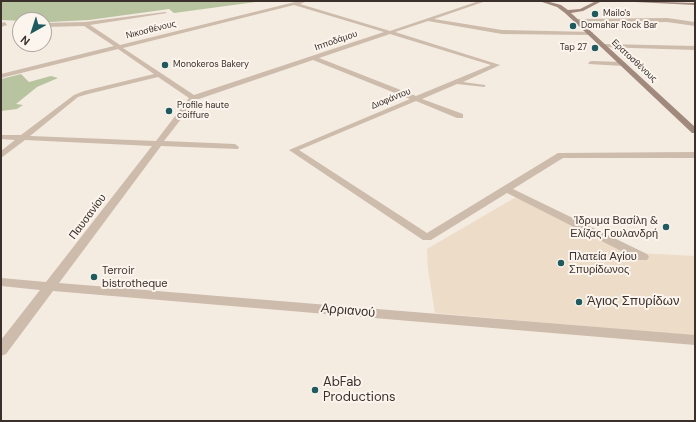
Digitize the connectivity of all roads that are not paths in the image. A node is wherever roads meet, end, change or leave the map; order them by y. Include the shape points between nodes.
1 (286, 1) edge
2 (305, 1) edge
3 (484, 1) edge
4 (541, 1) edge
5 (553, 1) edge
6 (600, 1) edge
7 (635, 1) edge
8 (295, 4) junction
9 (695, 4) edge
10 (558, 6) junction
11 (568, 12) junction
12 (166, 13) dead end
13 (427, 20) junction
14 (577, 21) junction
15 (85, 24) junction
16 (695, 24) edge
17 (52, 25) edge
18 (389, 33) junction
19 (590, 33) junction
20 (604, 46) junction
21 (118, 47) junction
22 (695, 48) edge
23 (313, 58) junction
24 (591, 63) dead end
25 (623, 64) junction
26 (158, 75) junction
27 (1, 76) edge
28 (457, 83) junction
29 (483, 86) dead end
30 (193, 98) junction
31 (417, 100) junction
32 (460, 116) dead end
33 (695, 131) edge
34 (1, 137) edge
35 (24, 138) junction
36 (158, 144) junction
37 (235, 147) dead end
38 (1, 155) edge
39 (695, 155) edge
40 (507, 189) junction
41 (643, 257) dead end
42 (1, 282) edge
43 (50, 286) junction
44 (695, 340) edge
45 (1, 350) edge

1 - 8 street
2 - 8 street, Νικοσθένους
3 - 13 street, Ιπποδάμου
4 - 10 main road, Ερατοσθένους
5 - 10 main road, Ερατοσθένους via 560,4
6 - 11 main road via 581,10
7 - 9 main road
8 - 18 street
8 - 21 street, Νικοσθένους
10 - 11 main road, Ερατοσθένους
11 - 14 main road, Ερατοσθένους
12 - 15 street
13 - 18 street, Ιπποδάμου
13 - 19 street via 502,32
14 - 16 street via 667,20
14 - 19 main road, Ερατοσθένους
15 - 17 street
15 - 21 street
18 - 23 street, Ιπποδάμου
18 - 28 street, Διοφάντου via 497,65
19 - 20 main road, Ερατοσθένους
20 - 22 street
20 - 25 main road, Ερατοσθένους
21 - 26 street
21 - 27 street, Νικοσθένους
23 - 30 street, Ιπποδάμου
23 - 31 street
24 - 25 street
25 - 33 main road, Ερατοσθένους
26 - 30 street
26 - 35 street via 76,96
28 - 29 street
28 - 31 street, Διοφάντου
30 - 36 street, Παυσανίου
31 - 32 street
31 - 40 street, Διοφάντου via 293,150 427,238
34 - 35 street
35 - 36 street
35 - 38 street
36 - 37 street
36 - 43 street, Παυσανίου
39 - 40 street via 561,155
40 - 41 street
42 - 43 street, Αρριανού
43 - 44 street, Αρριανού
43 - 45 street, Παυσανίου

